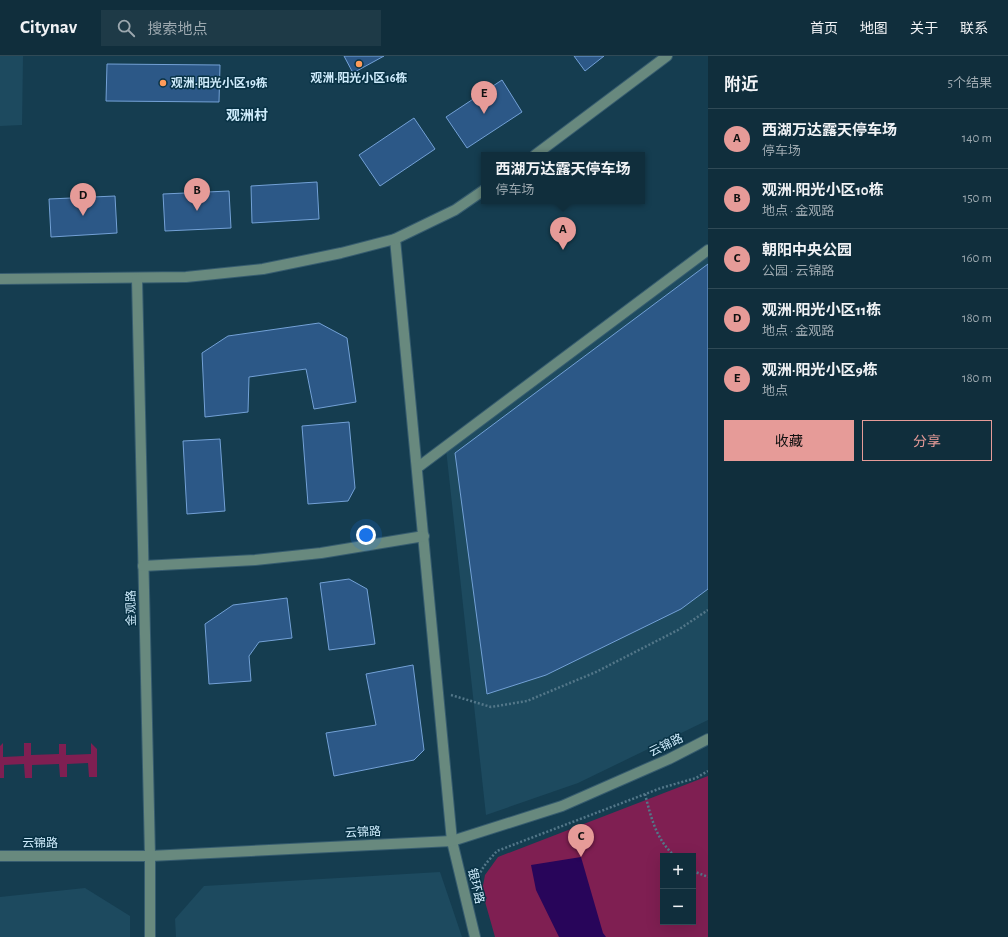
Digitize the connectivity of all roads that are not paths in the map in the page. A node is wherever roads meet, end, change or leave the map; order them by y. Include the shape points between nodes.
1 (667, 56) edge
2 (539, 152) edge
3 (481, 192) edge
4 (396, 239) junction
5 (708, 250) edge
6 (137, 279) junction
7 (0, 280) edge
8 (417, 468) junction
9 (424, 536) junction
10 (143, 566) junction
11 (708, 739) edge
12 (452, 840) junction
13 (0, 856) edge
14 (150, 856) junction
15 (150, 937) edge
16 (475, 937) edge

1 - 2 street
3 - 4 street via 455,210
4 - 6 street via 263,269
4 - 8 street, 银环路
5 - 8 street
6 - 7 street
6 - 10 street, 金观路
8 - 9 street, 银环路
9 - 10 street via 321,553 255,560
9 - 12 street, 银环路
10 - 14 street, 金观路
11 - 12 street, 云锦路 via 562,806
12 - 14 street, 云锦路
12 - 16 street, 银环路
13 - 14 street, 云锦路
14 - 15 street, 金观路

